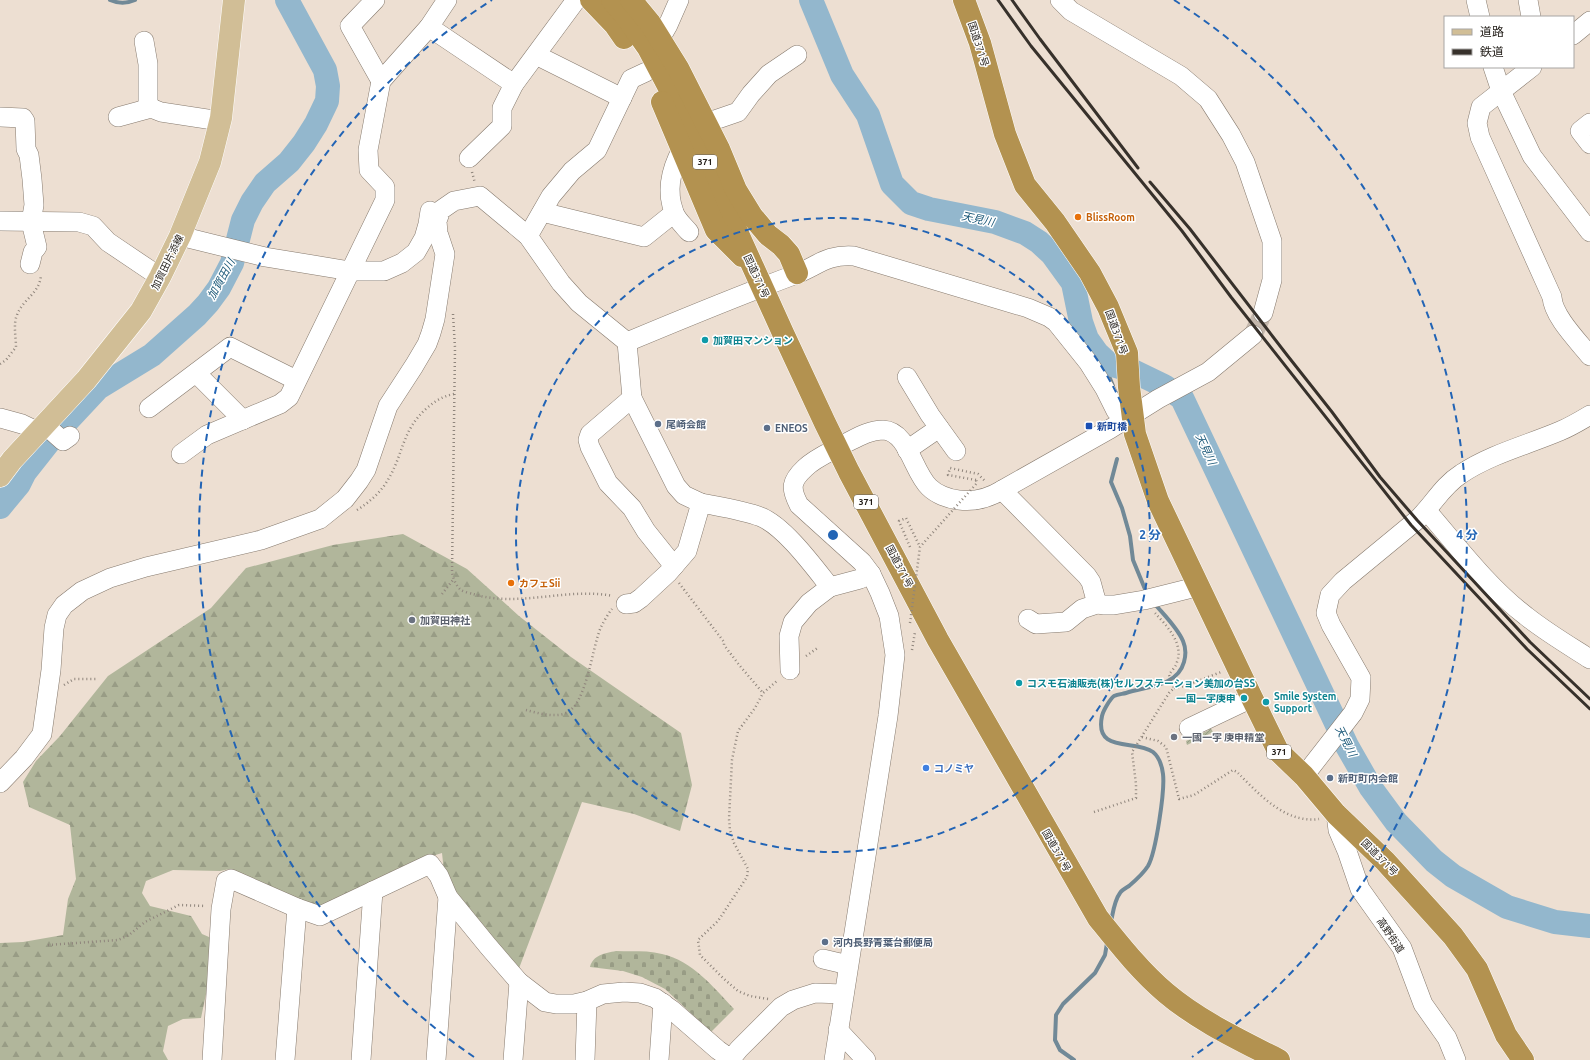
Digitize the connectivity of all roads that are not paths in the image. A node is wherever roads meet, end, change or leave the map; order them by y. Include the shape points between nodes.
1 (234, 0) edge
2 (375, 0) edge
3 (447, 0) edge
4 (576, 0) edge
5 (591, 0) edge
6 (612, 0) edge
7 (631, 0) edge
8 (679, 0) edge
9 (964, 0) edge
10 (1060, 0) edge
11 (1476, 0) edge
12 (1528, 0) edge
13 (1480, 16) edge
14 (1531, 16) edge
15 (1590, 21) edge
16 (429, 27) junction
17 (1574, 34) edge
18 (660, 39) junction
19 (144, 41) dead end
20 (797, 55) dead end
21 (536, 56) junction
22 (1494, 68) edge
23 (1531, 68) edge
24 (646, 72) junction
25 (381, 81) junction
26 (514, 84) junction
27 (1501, 91) junction
28 (622, 98) junction
29 (151, 108) junction
30 (0, 117) edge
31 (118, 117) dead end
32 (220, 121) junction
33 (706, 123) junction
34 (1590, 123) edge
35 (1590, 144) edge
36 (682, 149) junction
37 (469, 158) road end
38 (450, 204) junction
39 (542, 212) junction
40 (674, 213) junction
41 (0, 221) edge
42 (31, 222) junction
43 (689, 232) dead end
44 (1590, 232) edge
45 (180, 236) junction
46 (528, 236) junction
47 (752, 267) junction
48 (35, 269) road end
49 (350, 271) junction
50 (798, 273) junction
51 (160, 276) junction
52 (762, 287) junction
53 (1263, 313) tunnel mouth
54 (1253, 335) tunnel mouth
55 (627, 342) junction
56 (1590, 356) edge
57 (196, 373) junction
58 (907, 377) dead end
59 (296, 380) junction
60 (632, 398) junction
61 (150, 408) dead end
62 (1129, 416) junction
63 (1590, 416) edge
64 (0, 418) edge
65 (243, 420) junction
66 (939, 428) junction
67 (44, 429) junction
68 (66, 439) dead end
69 (837, 448) junction
70 (907, 450) junction
71 (956, 451) dead end
72 (181, 454) dead end
73 (0, 476) edge
74 (995, 487) junction
75 (701, 504) junction
76 (1427, 511) junction
77 (671, 569) junction
78 (872, 574) junction
79 (1198, 585) junction
80 (830, 587) junction
81 (622, 602) road end
82 (1097, 604) junction
83 (1028, 619) dead end
84 (1590, 659) edge
85 (790, 670) road end
86 (1252, 698) junction
87 (1189, 728) dead end
88 (1304, 776) junction
89 (0, 783) edge
90 (1337, 822) junction
91 (373, 891) junction
92 (448, 897) junction
93 (297, 908) junction
94 (823, 959) dead end
95 (848, 967) junction
96 (519, 982) junction
97 (844, 994) junction
98 (587, 1001) junction
99 (663, 1003) junction
100 (838, 1030) junction
101 (731, 1059) edge
102 (212, 1060) edge
103 (285, 1060) edge
104 (361, 1060) edge
105 (436, 1060) edge
106 (513, 1060) edge
107 (585, 1060) edge
108 (659, 1060) edge
109 (834, 1060) edge
110 (866, 1060) edge
111 (1279, 1060) edge
112 (1456, 1060) edge
113 (1523, 1060) edge

1 - 32 main road, 加賀田片添線
2 - 25 street via 350,26
3 - 16 street
4 - 21 street
5 - 24 highway, 371 via 615,25
6 - 47 highway, 国道371号 / 371 via 648,48 659,68 690,128
7 - 18 highway, 371 via 650,22
8 - 18 street
9 - 62 highway, 国道371号 / 371 via 980,43 1005,134 1025,185 1055,222 1090,273 1108,307 1127,353
10 - 53 street via 1071,11 1181,76 1208,100 1231,135 1245,162 1272,241 1272,280
11 - 13 street
12 - 14 street
15 - 17 street
16 - 25 street
16 - 26 street
18 - 33 highway, 371
19 - 29 street via 148,64 148,103
20 - 33 street via 769,74 738,112
21 - 26 street
21 - 28 street
22 - 27 street
23 - 27 street
24 - 28 street via 631,79
24 - 36 highway, 371 via 663,103
25 - 49 street via 368,150 368,170 385,187 385,200
26 - 37 street via 502,108 502,126
27 - 44 street via 1532,156
27 - 56 street via 1481,107 1477,123 1480,137 1552,297 1552,303 1562,321
28 - 39 street via 597,150 572,171 551,196
29 - 31 street
29 - 32 street via 161,112
30 - 42 street via 20,117 25,121 34,205
32 - 45 main road, 加賀田片添線 via 210,162
33 - 50 highway, 371 via 736,190 752,216 789,254
34 - 35 street via 1580,131
36 - 40 street via 674,164 669,188
36 - 47 highway, 371 via 716,230
38 - 46 street via 464,198 480,196
38 - 49 street via 433,206 429,212 424,238 416,252 402,263 384,271
38 - 89 street via 441,210 437,221 444,254 431,334 388,406 366,470 345,499 320,519 302,526 261,540 146,567 110,578 82,591 64,606 54,628 42,734
39 - 40 street via 644,237
39 - 46 street
40 - 43 street
41 - 42 street
42 - 48 street via 37,247 33,252
42 - 51 street via 79,222 93,226 108,242
45 - 49 street via 252,254
45 - 51 main road, 加賀田片添線
46 - 55 street via 561,283 579,303
47 - 52 highway, 国道371号 / 371
49 - 59 street
50 - 52 street
50 - 62 street via 826,259 840,255 854,256 1049,316 1088,362 1116,411
51 - 67 main road, 加賀田片添線 via 142,311
52 - 55 street
52 - 69 highway, 国道371号 / 371
54 - 62 street via 1208,372
55 - 60 street
57 - 59 street via 230,347
57 - 61 street
57 - 65 street
58 - 66 street
59 - 65 street via 288,397 280,404
60 - 75 street via 676,486 684,495
60 - 77 street via 590,434 588,440 608,483 632,508
62 - 74 street via 1110,429
62 - 79 highway, 国道371号 / 371 via 1158,502
63 - 76 street via 1562,430 1492,456 1461,474 1443,488
64 - 67 street
65 - 72 street via 207,435
66 - 70 street
66 - 71 street
67 - 68 street
67 - 73 main road, 加賀田片添線 via 12,460
69 - 70 street via 862,435 884,430 898,436
69 - 78 street via 808,464 796,476 794,496 799,505 857,557
69 - 111 highway, 国道371号 / 371 via 938,640 1098,918 1129,957 1166,993 1212,1025
70 - 74 street via 920,476 929,487 946,497 969,501 996,494
74 - 82 street via 1087,576
75 - 77 street via 687,551
75 - 80 street via 762,518 776,527 799,549
76 - 84 street via 1498,592 1525,616
76 - 88 street via 1343,581 1330,595 1326,612 1362,678 1360,699 1353,714
77 - 81 street via 634,603
78 - 80 street
78 - 95 street via 889,616 895,654 888,716
79 - 82 street via 1151,602 1103,606
79 - 86 highway, 国道371号 / 371
80 - 85 street via 809,603 793,622 789,636
82 - 83 street via 1082,609 1066,622 1036,624
86 - 87 street
86 - 88 highway, 国道371号 / 371 via 1278,751
88 - 90 highway, 国道371号 / 371
90 - 112 street, 高野街道 via 1360,889 1402,948 1423,1004 1448,1038
90 - 113 highway, 国道371号 / 371 via 1385,862 1453,936 1477,969 1506,1035
91 - 92 street via 430,864 439,876
91 - 93 street via 320,916
91 - 104 street
92 - 96 street
92 - 105 street
93 - 102 street via 231,879 226,881
93 - 103 street
94 - 95 street
95 - 97 street
96 - 98 street via 545,1002 574,1004
96 - 106 street
97 - 100 street
97 - 101 street via 815,993 793,1000 781,1007
98 - 99 street via 603,994 624,992 640,993
98 - 107 street
99 - 101 street
99 - 108 street
100 - 109 street
100 - 110 street

